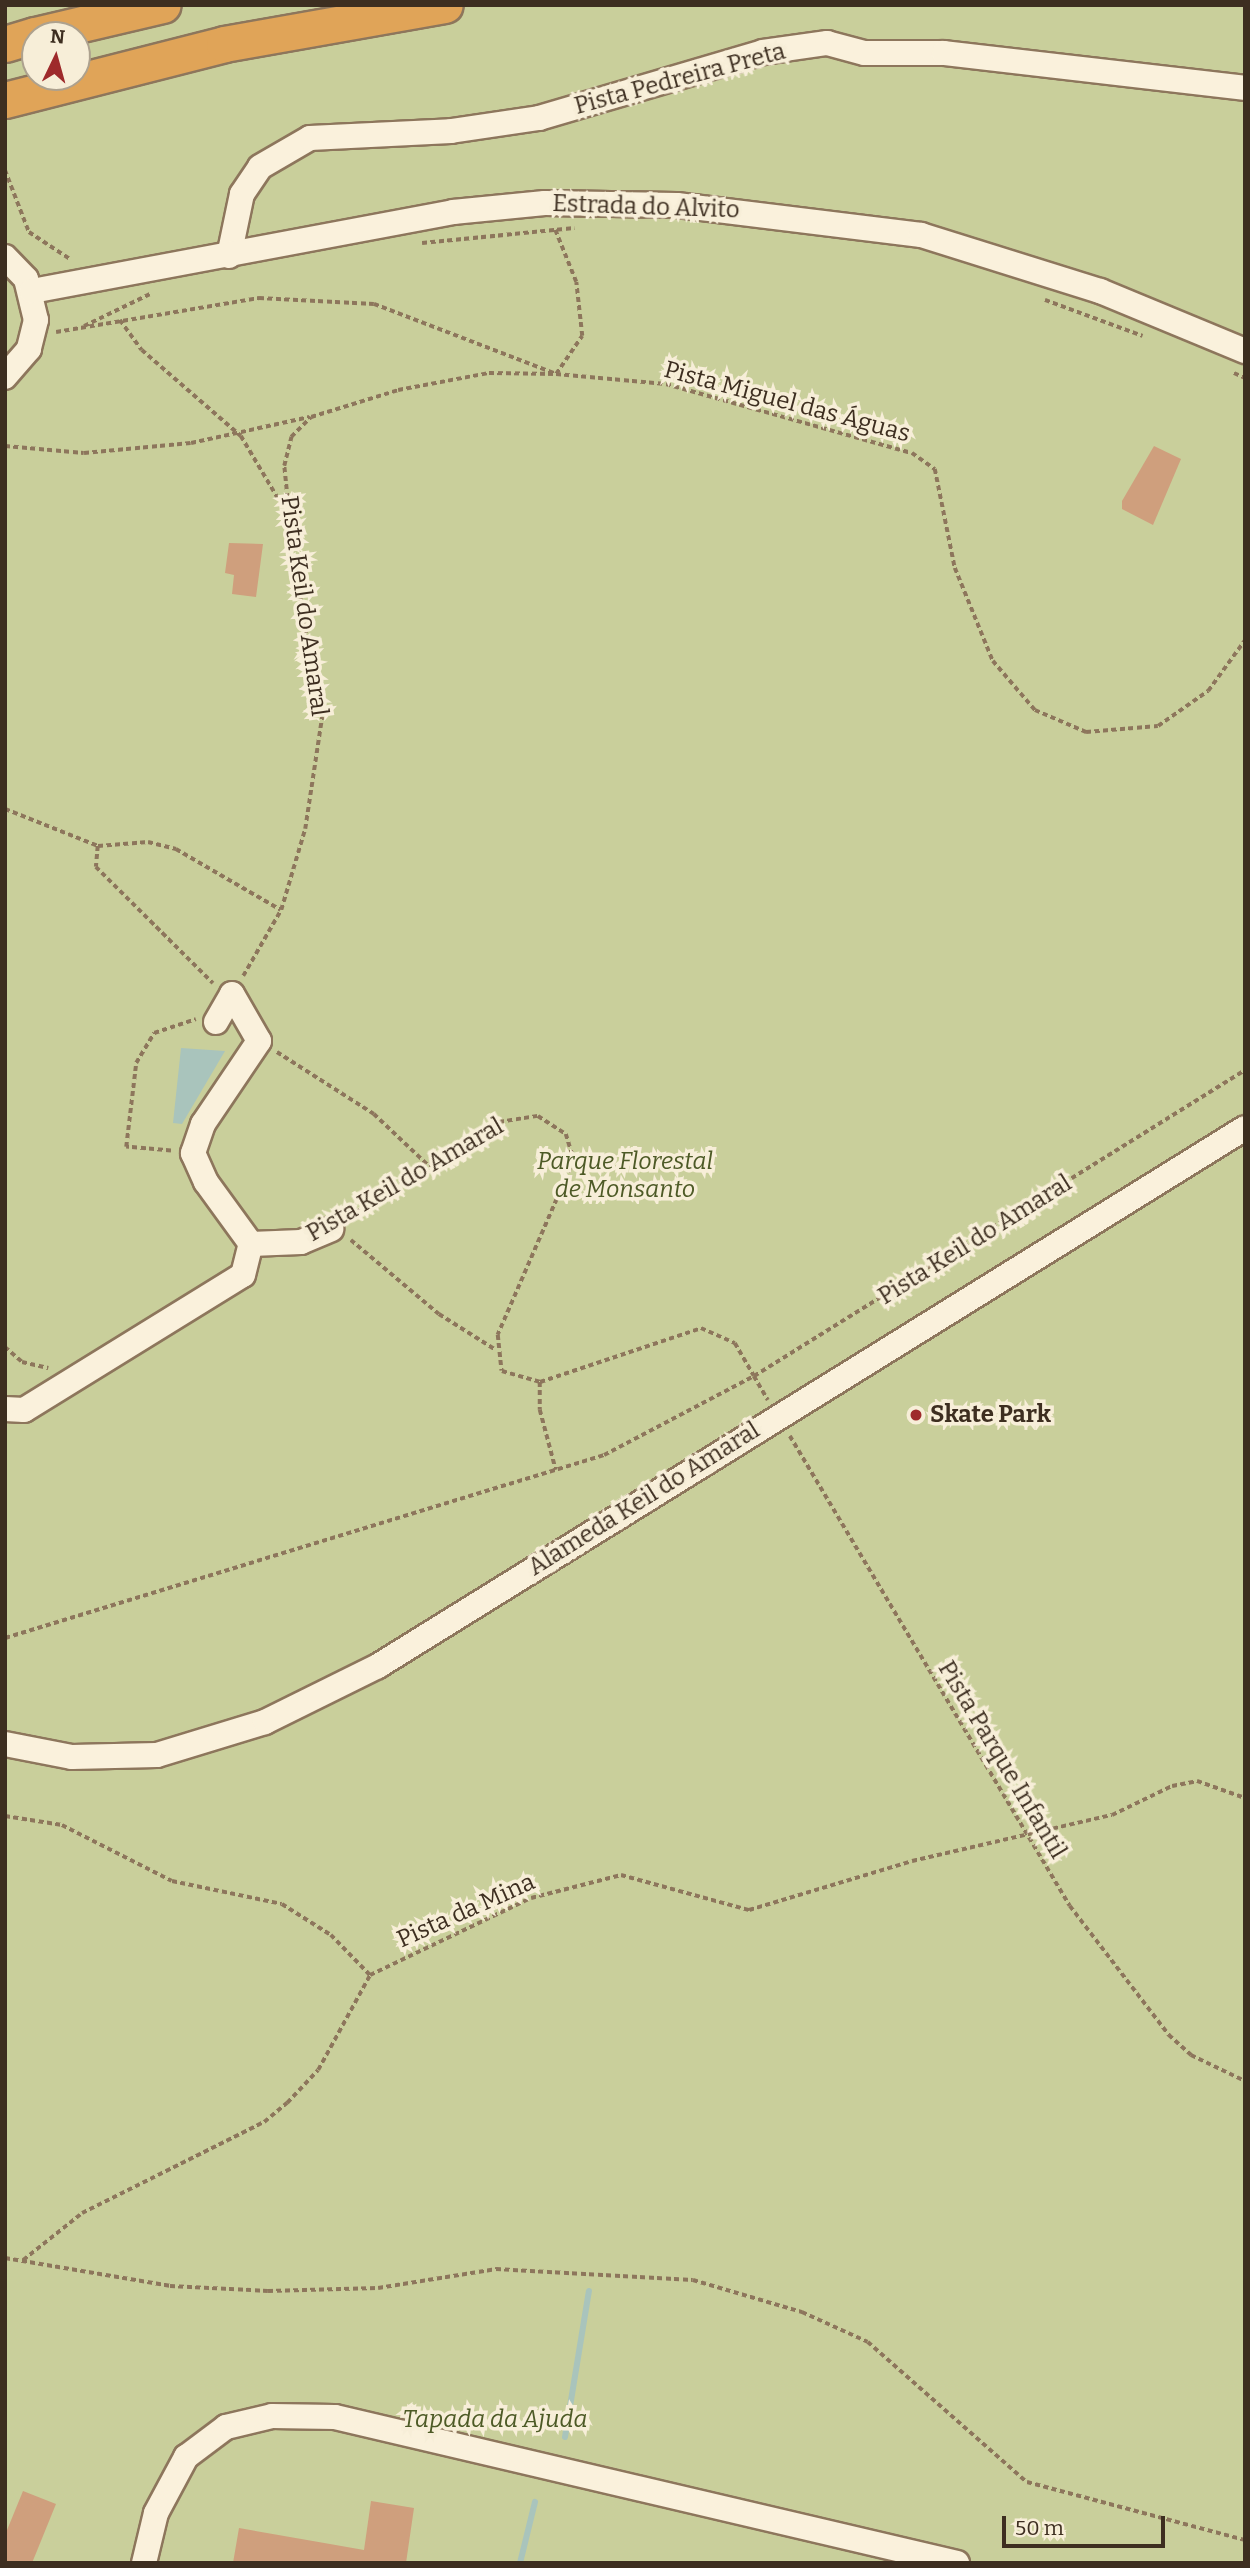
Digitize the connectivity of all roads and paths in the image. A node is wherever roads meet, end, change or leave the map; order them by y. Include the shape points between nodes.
1 (163, 5) edge
2 (445, 5) edge
3 (91, 22) edge
4 (1245, 88) edge
5 (5, 100) edge
6 (5, 170) edge
7 (578, 228) dead end
8 (555, 230) junction
9 (406, 245) dead end
10 (229, 256) junction
11 (5, 257) edge
12 (78, 260) dead end
13 (162, 289) dead end
14 (32, 291) junction
15 (1034, 296) dead end
16 (121, 320) junction
17 (1149, 338) dead end
18 (1245, 351) edge
19 (1222, 368) dead end
20 (556, 374) junction
21 (5, 377) edge
22 (1245, 378) edge
23 (311, 417) junction
24 (241, 436) junction
25 (5, 446) edge
26 (289, 515) junction
27 (1245, 640) edge
28 (5, 809) edge
29 (98, 846) junction
30 (281, 910) junction
31 (232, 994) junction
32 (216, 1022) joint
33 (259, 1041) junction
34 (1245, 1070) edge
35 (1245, 1128) edge
36 (194, 1153) junction
37 (1102, 1161) junction
38 (429, 1166) junction
39 (1106, 1166) dead end
40 (331, 1229) junction
41 (251, 1244) junction
42 (5, 1347) edge
43 (496, 1350) junction
44 (754, 1376) junction
45 (540, 1382) junction
46 (68, 1384) junction
47 (5, 1409) edge
48 (777, 1414) junction
49 (556, 1470) junction
50 (5, 1638) edge
51 (5, 1744) edge
52 (1245, 1798) edge
53 (5, 1816) edge
54 (1026, 1837) junction
55 (370, 1975) junction
56 (1245, 2081) edge
57 (5, 2258) edge
58 (23, 2260) junction
59 (1245, 2540) edge
60 (144, 2563) edge
61 (957, 2563) edge

1 - 3 highway
2 - 5 highway via 224,44
4 - 10 street, Pista Pedreira Preta via 944,53 865,53 827,43 763,52 538,118 451,131 310,138 260,167 242,194
6 - 12 path via 29,232 45,247
7 - 8 path
8 - 9 path
8 - 20 path via 576,282 582,336
10 - 14 street, Estrada do Alvito
10 - 18 street, Estrada do Alvito via 481,209 602,202 762,211 934,238 1100,291
11 - 14 street
13 - 16 path, Pista Miguel das Águas via 82,327
14 - 21 street via 34,335
15 - 17 path
16 - 20 path, Pista Miguel das Águas via 259,298 318,296 434,322
16 - 24 path via 142,350
19 - 22 path
20 - 23 path via 489,373 398,390
20 - 27 path, Pista Miguel das Águas via 666,384 912,453 935,469 958,579 993,661 1035,710 1062,723 1086,732 1158,726 1208,691
23 - 24 path
23 - 26 path, Pista Keil do Amaral via 291,438 284,466
24 - 25 path via 84,453
24 - 26 path
26 - 30 path, Pista Keil do Amaral via 297,536 300,600 322,717 304,829
28 - 29 path
29 - 30 path via 148,842 176,849
29 - 31 path via 96,867 197,973
30 - 31 path, Pista Keil do Amaral
31 - 32 street
31 - 33 street
32 - 36 path via 170,1024 155,1032 136,1063 126,1147
33 - 36 street via 203,1124
33 - 38 path via 374,1114
34 - 37 path, Pista Keil do Amaral
35 - 48 street, Alameda Keil do Amaral
36 - 41 street via 205,1182
37 - 39 path
37 - 44 path, Pista Keil do Amaral
38 - 40 path, Pista Keil do Amaral
38 - 43 path, Pista Keil do Amaral via 518,1116 555,1123 572,1147 571,1174
40 - 41 street, Pista Keil do Amaral via 301,1242
40 - 43 path via 373,1252 439,1314
41 - 46 street via 243,1275
42 - 46 path via 22,1363 54,1368
43 - 45 path via 502,1371
44 - 45 path via 735,1343 701,1328
44 - 48 path, Pista Parque Infantil
44 - 49 path, Pista Keil do Amaral via 604,1455
45 - 49 path via 540,1410
46 - 47 street via 24,1410
48 - 51 street, Alameda Keil do Amaral via 378,1666 265,1722 157,1755 72,1757
48 - 54 path, Pista Parque Infantil
49 - 50 path, Pista Keil do Amaral
52 - 54 path, Pista da Mina via 1197,1781 1112,1815
53 - 55 path via 62,1825 172,1881 282,1904 331,1935
54 - 55 path, Pista da Mina via 886,1867 749,1910 661,1881 621,1875 587,1880 531,1898
54 - 56 path, Pista Parque Infantil via 1125,1982 1169,2035 1191,2055
55 - 58 path via 318,2070 264,2122 82,2213
57 - 58 path
58 - 59 path via 170,2287 268,2291 378,2288 496,2269 693,2280 803,2312 868,2342 1027,2482
60 - 61 street via 156,2513 186,2457 226,2427 272,2416 335,2417

